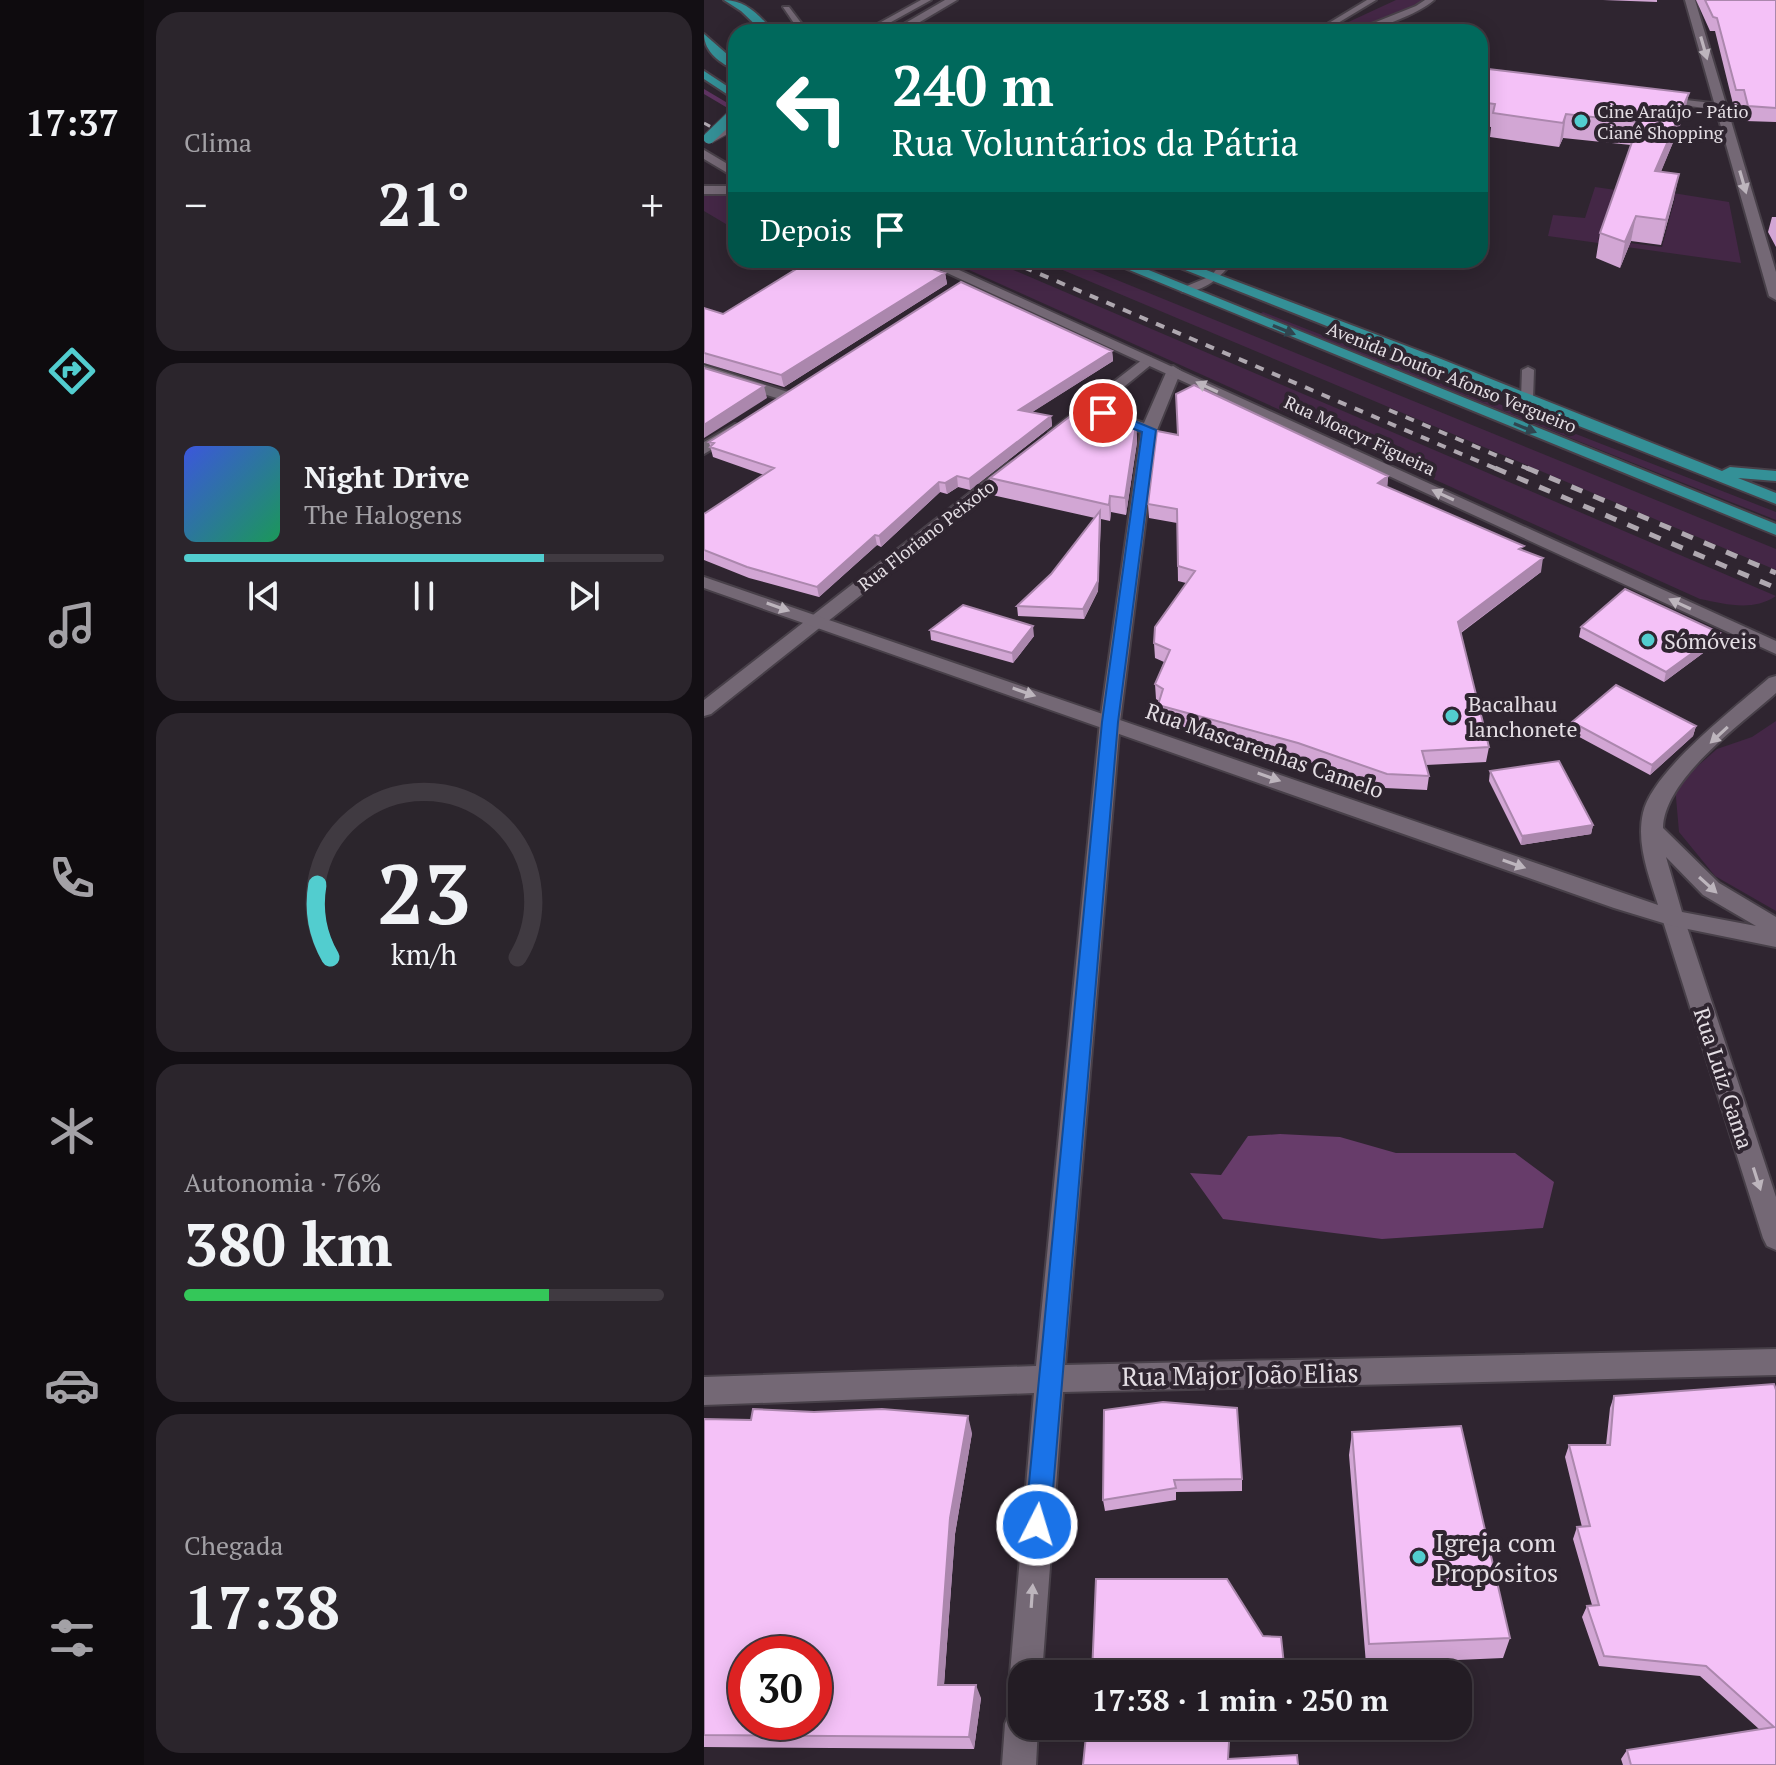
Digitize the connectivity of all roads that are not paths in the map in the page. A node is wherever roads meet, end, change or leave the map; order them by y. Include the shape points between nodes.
1 (729, 0) edge
2 (952, 0) edge
3 (1372, 0) edge
4 (1430, 0) edge
5 (1690, 0) edge
6 (932, 4) edge
7 (786, 9) dead end
8 (761, 24) edge
9 (798, 24) edge
10 (886, 24) edge
11 (906, 24) edge
12 (1332, 24) edge
13 (1376, 24) edge
14 (704, 37) edge
15 (728, 62) edge
16 (704, 74) edge
17 (728, 91) edge
18 (1669, 91) edge
19 (1661, 100) edge
20 (1720, 102) junction
21 (728, 119) edge
22 (728, 128) edge
23 (706, 140) edge
24 (704, 154) edge
25 (728, 169) edge
26 (704, 190) edge
27 (728, 190) edge
28 (945, 268) edge
29 (1132, 268) edge
30 (1188, 268) edge
31 (1223, 268) edge
32 (968, 278) junction
33 (1215, 278) junction
34 (1186, 290) junction
35 (945, 293) edge
36 (1776, 296) edge
37 (1147, 361) junction
38 (704, 370) edge
39 (1528, 370) dead end
40 (1173, 371) junction
41 (1527, 399) junction
42 (1086, 409) junction
43 (1149, 430) junction
44 (704, 449) edge
45 (1683, 462) junction
46 (1776, 476) edge
47 (1776, 499) edge
48 (1776, 530) edge
49 (704, 582) edge
50 (818, 621) junction
51 (1776, 648) edge
52 (1776, 682) edge
53 (1776, 707) edge
54 (704, 710) edge
55 (1746, 710) junction
56 (1110, 722) junction
57 (1652, 830) junction
58 (1673, 918) junction
59 (1776, 928) edge
60 (1776, 939) edge
61 (1776, 1238) edge
62 (1776, 1362) edge
63 (1049, 1379) junction
64 (704, 1391) edge
65 (1027, 1660) edge
66 (1021, 1740) edge
67 (1019, 1765) edge

1 - 8 main road
2 - 6 street
3 - 12 lane
4 - 13 lane
5 -> 20 street
6 - 10 lane
6 - 11 street
7 - 9 lane
14 - 15 main road
16 - 17 main road
18 - 20 lane
19 - 20 lane
20 -> 36 street
21 - 23 main road, bridge
22 - 23 street, bridge
24 - 25 street
26 - 27 street
28 - 32 street, Rua Moacyr Figueira
29 - 34 main road, Avenida Doutor Afonso Vergueiro
30 - 33 main road, Avenida Doutor Afonso Vergueiro
31 - 33 lane
32 - 35 street
32 - 37 street, Rua Moacyr Figueira
33 - 34 lane
33 - 41 main road, Avenida Doutor Afonso Vergueiro
34 -> 48 main road, Avenida Doutor Afonso Vergueiro
37 - 40 street, Rua Moacyr Figueira
37 - 42 street, Rua Floriano Peixoto
38 - 44 street via 793,391
39 - 41 lane
40 - 43 street
51 -> 40 street, Rua Moacyr Figueira
41 - 45 main road, Avenida Doutor Afonso Vergueiro
42 - 43 street
42 - 50 street, Rua Floriano Peixoto
43 - 56 street
45 - 46 main road
45 - 47 main road, Avenida Doutor Afonso Vergueiro
49 -> 50 street, Rua Mascarenhas Camelo
50 - 54 street, Rua Floriano Peixoto
50 -> 56 street, Rua Mascarenhas Camelo
52 - 55 street
53 - 55 street
55 -> 57 street via 1657,798
56 -> 58 street, Rua Mascarenhas Camelo
56 - 63 street
57 - 58 street, Rua Luiz Gama
57 -> 59 street via 1711,889
58 - 60 street, Rua Mascarenhas Camelo
58 -> 61 street, Rua Luiz Gama
62 - 63 street, Rua Major João Elias
63 - 64 street, Rua Major João Elias
65 -> 63 street
66 - 67 street

